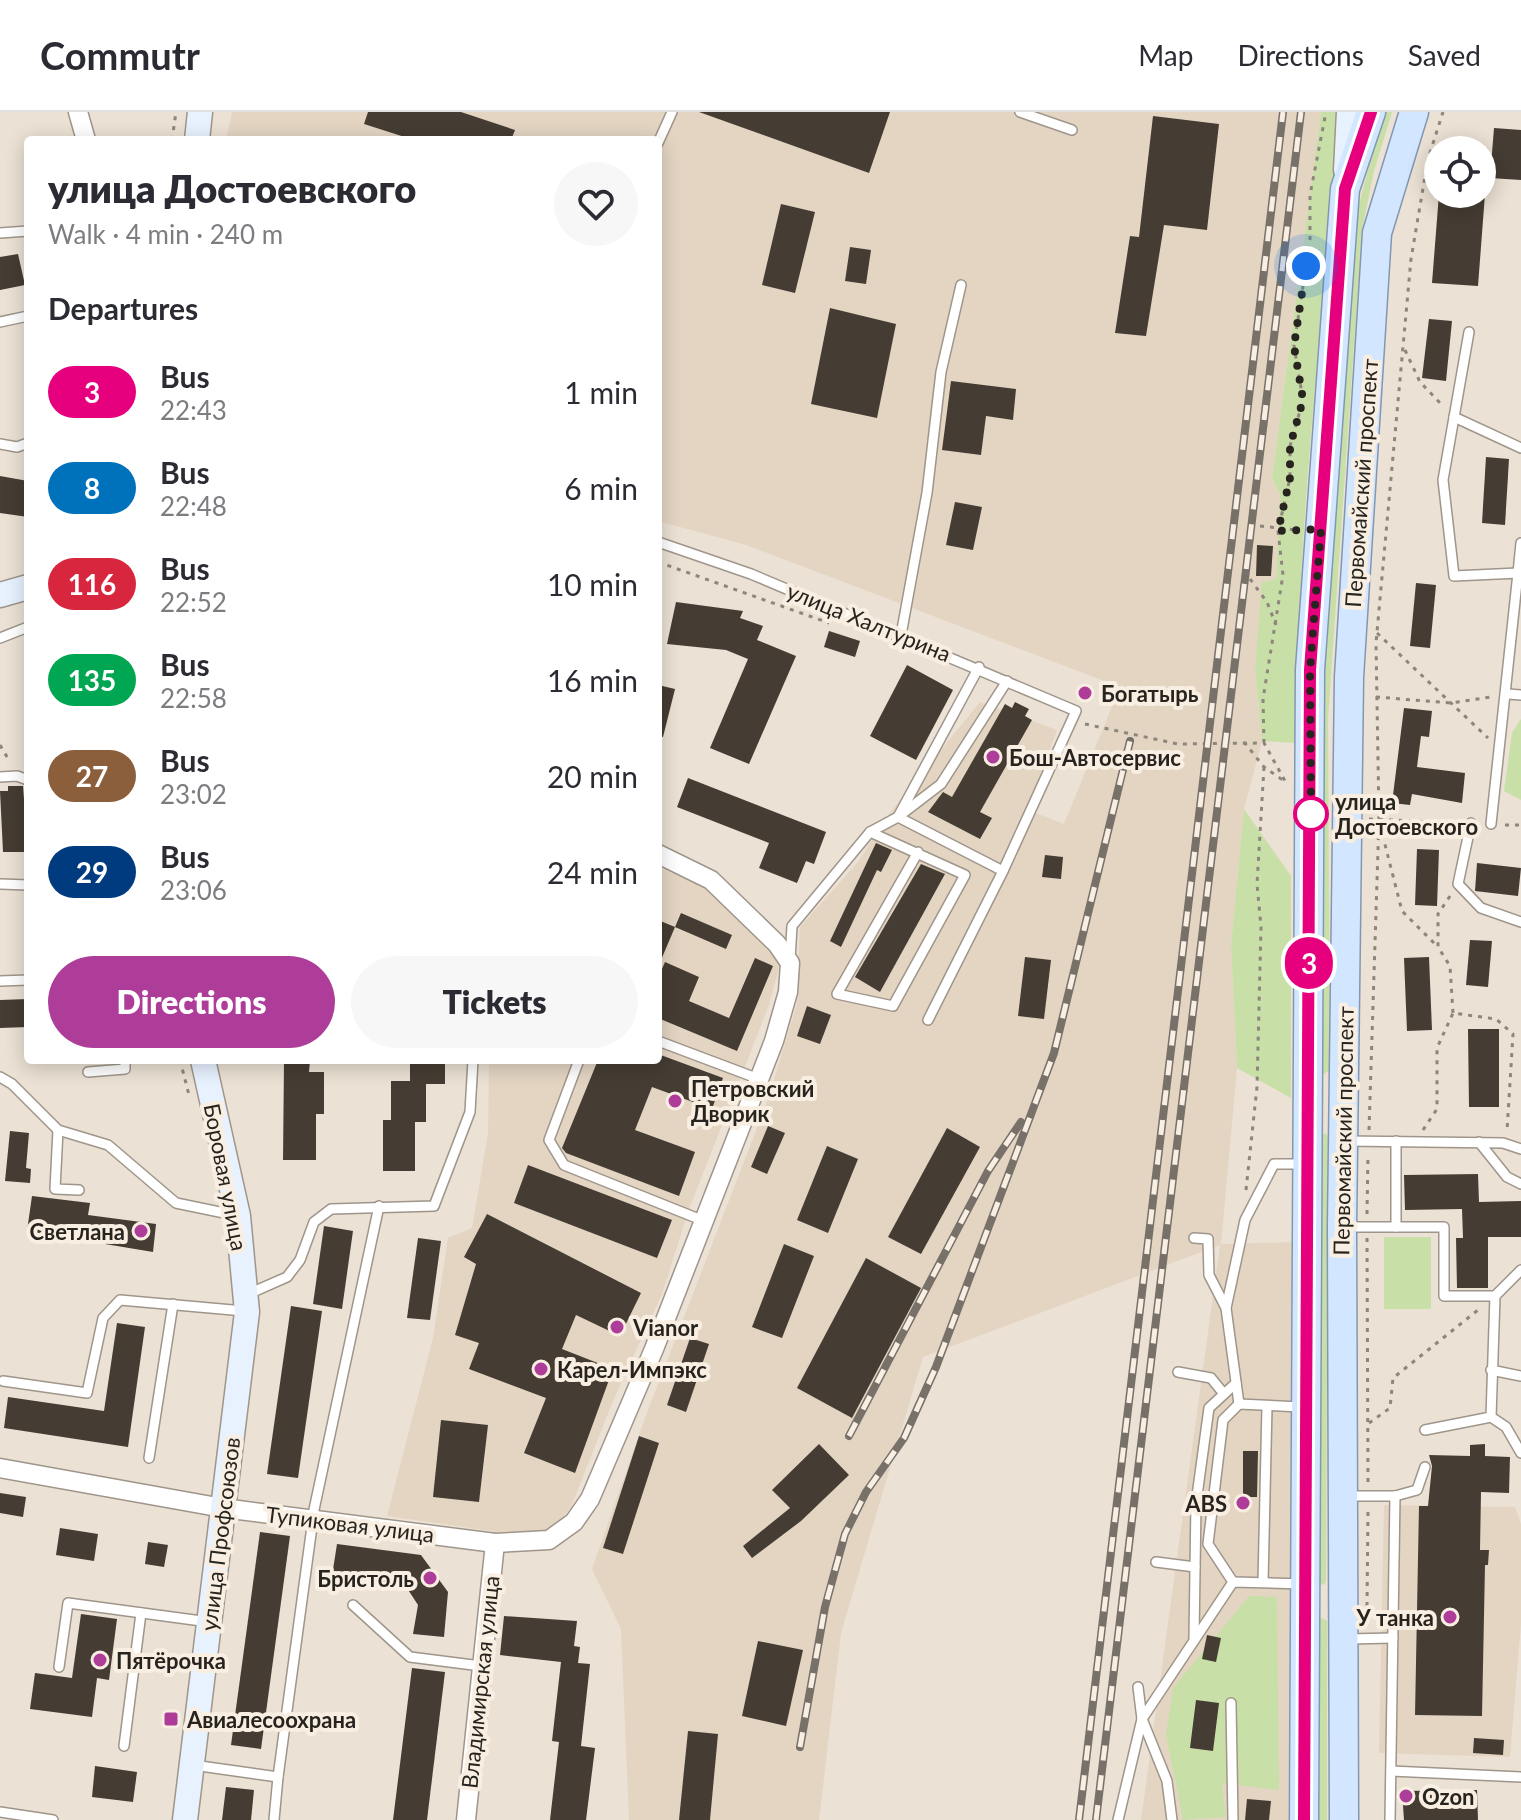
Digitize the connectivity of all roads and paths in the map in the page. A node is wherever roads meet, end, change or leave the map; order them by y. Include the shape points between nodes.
1 (78, 112) edge
2 (176, 112) edge
3 (200, 112) edge
4 (672, 112) edge
5 (1020, 112) edge
6 (1326, 112) edge
7 (1349, 112) edge
8 (1371, 112) edge
9 (1414, 112) edge
10 (1443, 112) edge
11 (1072, 130) dead end
12 (85, 136) edge
13 (173, 136) edge
14 (197, 136) edge
15 (661, 136) edge
16 (1345, 189) junction
17 (24, 231) edge
18 (0, 233) edge
19 (961, 285) dead end
20 (24, 317) edge
21 (0, 322) edge
22 (1469, 332) dead end
23 (1404, 347) junction
24 (1454, 417) junction
25 (0, 444) edge
26 (24, 444) edge
27 (1521, 448) edge
28 (1260, 526) dead end
29 (1321, 529) junction
30 (1278, 531) junction
31 (662, 543) edge
32 (1521, 543) edge
33 (662, 563) edge
34 (1520, 572) edge
35 (1250, 579) dead end
36 (24, 588) edge
37 (0, 595) edge
38 (829, 622) dead end
39 (1276, 625) junction
40 (24, 629) edge
41 (1377, 633) junction
42 (901, 635) junction
43 (0, 638) edge
44 (979, 667) junction
45 (1007, 681) junction
46 (1508, 694) junction
47 (1521, 695) edge
48 (1376, 697) junction
49 (1451, 703) junction
50 (1075, 716) junction
51 (1244, 742) junction
52 (1264, 743) junction
53 (0, 745) edge
54 (1499, 749) junction
55 (1264, 767) junction
56 (17, 776) junction
57 (0, 777) edge
58 (24, 779) edge
59 (898, 817) junction
60 (1348, 818) junction
61 (1379, 819) junction
62 (1471, 823) joint
63 (1491, 824) joint
64 (1521, 825) edge
65 (870, 832) junction
66 (918, 852) junction
67 (662, 856) edge
68 (1003, 871) junction
69 (0, 884) edge
70 (1458, 884) junction
71 (24, 885) edge
72 (1521, 922) edge
73 (1438, 947) junction
74 (790, 963) junction
75 (24, 980) edge
76 (0, 981) edge
77 (1453, 1013) junction
78 (928, 1020) dead end
79 (662, 1043) edge
80 (125, 1064) edge
81 (181, 1064) edge
82 (204, 1064) edge
83 (473, 1064) edge
84 (578, 1064) edge
85 (88, 1072) dead end
86 (0, 1077) edge
87 (759, 1079) junction
88 (191, 1106) dead end
89 (1306, 1107) junction
90 (1343, 1107) junction
91 (58, 1130) junction
92 (1355, 1141) junction
93 (1396, 1141) junction
94 (1416, 1141) junction
95 (1479, 1142) junction
96 (1521, 1149) edge
97 (1305, 1164) junction
98 (1521, 1184) edge
99 (79, 1190) dead end
100 (379, 1206) junction
101 (238, 1216) junction
102 (1245, 1220) junction
103 (704, 1221) junction
104 (1354, 1227) junction
105 (1396, 1227) junction
106 (1194, 1238) dead end
107 (1521, 1270) edge
108 (1495, 1296) junction
109 (173, 1304) junction
110 (247, 1304) junction
111 (1226, 1308) junction
112 (1491, 1370) junction
113 (1178, 1372) dead end
114 (1521, 1376) edge
115 (3, 1381) dead end
116 (1236, 1383) junction
117 (1224, 1394) junction
118 (1239, 1404) junction
119 (1267, 1406) junction
120 (1309, 1408) junction
121 (1491, 1417) junction
122 (1369, 1423) junction
123 (1425, 1430) dead end
124 (1521, 1453) edge
125 (149, 1458) dead end
126 (1425, 1467) dead end
127 (0, 1468) edge
128 (1356, 1496) junction
129 (1395, 1496) junction
130 (223, 1508) junction
131 (312, 1519) junction
132 (495, 1543) junction
133 (1156, 1562) dead end
134 (1195, 1567) junction
135 (1233, 1582) junction
136 (1263, 1582) junction
137 (1307, 1593) junction
138 (1345, 1602) junction
139 (353, 1605) dead end
140 (141, 1613) junction
141 (209, 1622) junction
142 (1393, 1638) junction
143 (1194, 1639) junction
144 (1356, 1639) junction
145 (481, 1666) junction
146 (59, 1667) dead end
147 (1138, 1687) dead end
148 (1231, 1703) dead end
149 (1142, 1719) junction
150 (124, 1746) dead end
151 (192, 1765) junction
152 (1391, 1771) junction
153 (278, 1777) junction
154 (1521, 1777) edge
155 (0, 1812) edge
156 (53, 1820) edge
157 (185, 1820) edge
158 (274, 1820) edge
159 (466, 1820) edge
160 (1118, 1820) edge
161 (1172, 1820) edge
162 (1233, 1820) edge
163 (1304, 1820) edge
164 (1344, 1820) edge
165 (1390, 1820) edge

1 - 12 street
2 - 13 path
3 - 14 main road
4 - 15 lane
5 - 11 lane
6 - 30 path via 1310,195 1310,239 1294,346 1303,400 1290,446 1290,478
7 - 16 main road
8 - 16 main road, Первомайский проспект
9 - 60 main road, Первомайский проспект via 1377,233 1349,677
10 - 23 path via 1428,159 1416,231
16 - 29 main road, Первомайский проспект
17 - 18 lane
19 - 42 lane via 941,372 927,493
20 - 21 lane
22 - 24 lane
23 - 24 path via 1420,382
23 - 41 path
24 - 27 lane
24 - 34 lane via 1443,480 1454,576
25 - 26 lane
28 - 30 path
29 - 30 path
29 - 89 main road, Первомайский проспект via 1310,670
30 - 39 path via 1283,575
31 - 42 lane, улица Халтурина
32 - 34 lane
33 - 38 path
34 - 46 lane
35 - 39 path
36 - 37 main road
39 - 52 path via 1263,699
40 - 43 lane
41 - 48 path
41 - 49 path
42 - 44 lane, улица Халтурина
44 - 45 lane, улица Халтурина
44 - 59 lane
45 - 50 lane, улица Халтурина
45 - 59 lane via 941,784
46 - 47 lane
46 - 49 path
46 - 54 lane
48 - 49 path
48 - 61 path
49 - 54 path
50 - 51 path via 1178,744
50 - 68 lane
51 - 52 path
51 - 55 path
52 - 55 path via 1285,781
53 - 56 path
54 - 63 lane
55 - 102 path via 1257,884 1257,1087
56 - 57 lane
56 - 58 lane
59 - 65 lane
59 - 68 lane
60 - 61 path
60 - 90 main road, Первомайский проспект
61 - 62 path
61 - 73 path via 1402,911
61 - 92 path
62 - 70 lane
63 - 64 path
65 - 66 lane
65 - 74 lane via 792,926
66 - 66 lane via 965,875 893,1006 837,994
67 - 74 street via 711,880
68 - 78 lane
69 - 71 lane
70 - 72 lane via 1481,908
70 - 73 path via 1438,914
73 - 77 path via 1450,966
74 - 87 street, Тупиковая улица via 788,992
75 - 76 lane
77 - 94 path via 1437,1048 1437,1109
77 - 95 path via 1496,1019 1513,1034 1509,1126 1505,1135
79 - 87 lane
80 - 85 lane via 125,1069
81 - 88 path
82 - 101 main road, Боровая улица
83 - 100 lane via 470,1112 434,1206
84 - 103 lane via 549,1140 564,1165
86 - 91 lane
87 - 103 street, Тупиковая улица
89 - 90 main road
89 - 97 main road, Первомайский проспект
90 - 92 main road, Первомайский проспект
91 - 99 lane via 55,1189
91 - 101 lane via 108,1145 176,1203
92 - 93 lane
92 - 104 main road, Первомайский проспект
92 - 104 path
93 - 94 lane
93 - 105 lane
94 - 95 lane
95 - 96 lane
95 - 98 lane via 1507,1177
97 - 102 lane via 1274,1164
97 - 120 main road, Первомайский проспект
100 - 110 lane via 331,1209 314,1222 300,1260 287,1277
100 - 131 lane
101 - 110 main road, Боровая улица
102 - 111 lane
103 - 132 street, Тупиковая улица via 590,1499 574,1522 549,1540
104 - 105 lane
104 - 122 path
104 - 128 main road, Первомайский проспект
105 - 108 lane via 1444,1227 1444,1296
106 - 111 lane via 1208,1239 1209,1275
107 - 108 lane
108 - 112 lane
108 - 122 path via 1393,1378 1390,1408
109 - 110 lane
109 - 115 lane via 120,1300 103,1318 87,1393
109 - 125 lane
110 - 130 main road, улица Профсоюзов
111 - 116 lane
112 - 114 lane
112 - 121 lane
113 - 117 lane via 1211,1378
116 - 117 lane
116 - 118 lane
117 - 134 lane via 1209,1408 1196,1503
118 - 119 lane
118 - 135 lane via 1223,1420 1208,1544
119 - 120 lane
119 - 136 lane
120 - 137 main road, Первомайский проспект
121 - 123 lane
121 - 124 lane via 1506,1427
122 - 128 path
126 - 129 lane via 1417,1490
127 - 130 street, Тупиковая улица
128 - 129 lane
128 - 138 main road, Первомайский проспект
128 - 144 path
129 - 142 lane
130 - 131 street, Тупиковая улица
130 - 141 main road, улица Профсоюзов
131 - 132 street, Тупиковая улица
131 - 153 lane
132 - 145 street, Владимирская улица
133 - 134 lane
134 - 143 lane
135 - 136 lane
135 - 143 lane
136 - 137 lane
137 - 138 main road
137 - 163 main road, Первомайский проспект
138 - 144 main road, Первомайский проспект
139 - 145 lane via 410,1657
140 - 141 lane
140 - 146 lane via 68,1603
140 - 150 lane
141 - 151 main road, улица Профсоюзов
142 - 144 lane
142 - 152 lane
143 - 149 lane
144 - 164 main road, Первомайский проспект
145 - 159 street, Владимирская улица
147 - 149 lane
148 - 162 lane
149 - 160 lane
149 - 161 lane via 1167,1781
151 - 153 lane
151 - 157 main road, улица Профсоюзов
152 - 154 lane
152 - 165 lane
153 - 158 lane
155 - 156 lane

